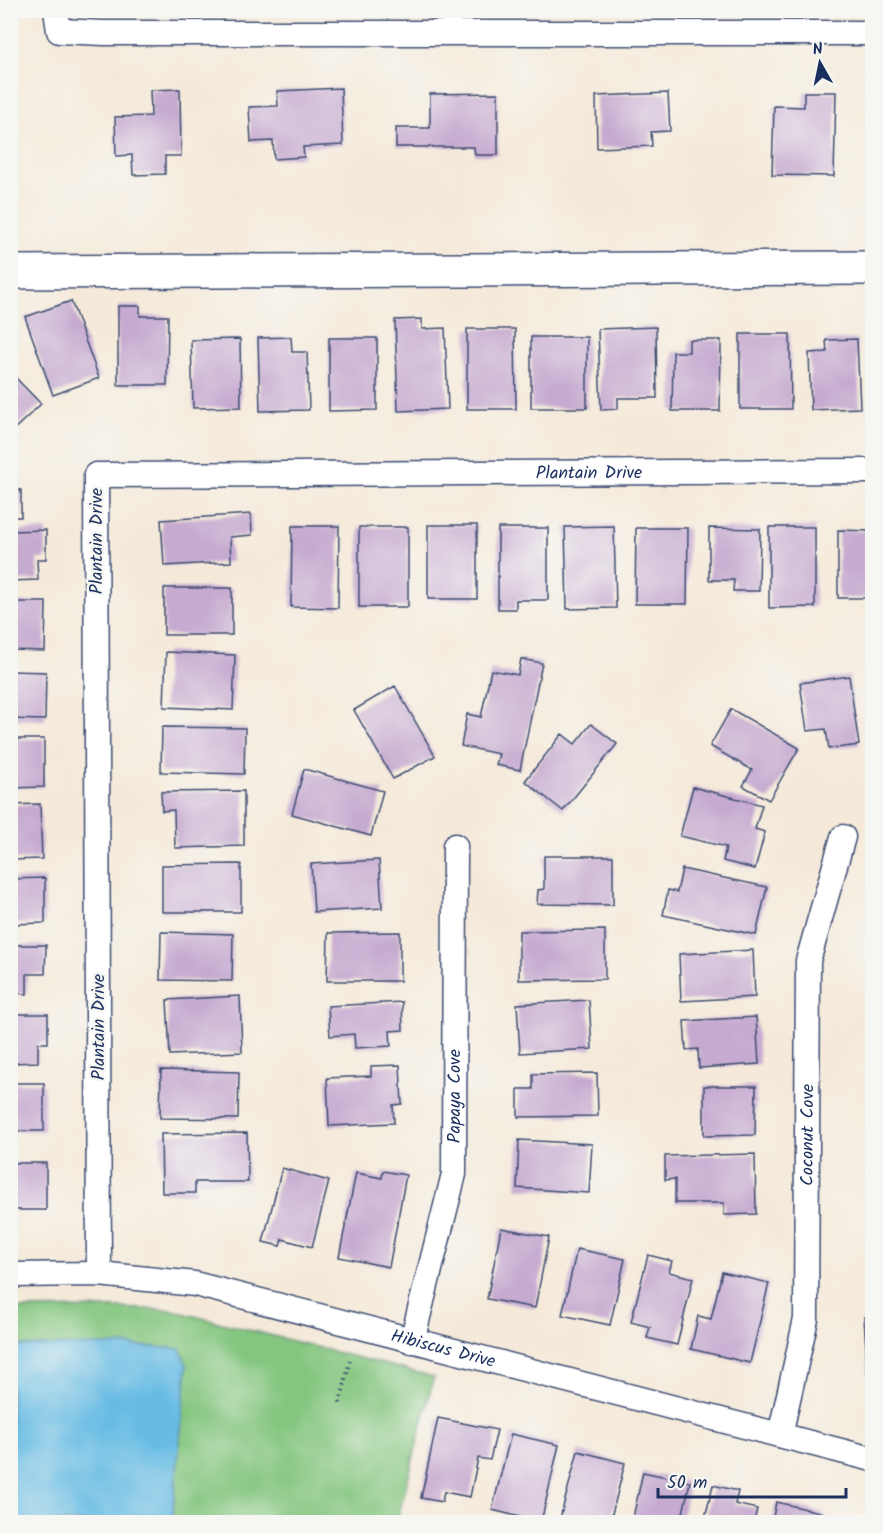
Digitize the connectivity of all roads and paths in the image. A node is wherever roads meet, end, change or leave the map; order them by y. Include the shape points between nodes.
1 (56, 10) edge
2 (873, 33) edge
3 (873, 268) edge
4 (10, 272) edge
5 (873, 471) edge
6 (843, 837) dead end
7 (455, 846) dead end
8 (99, 1274) junction
9 (10, 1275) edge
10 (412, 1341) junction
11 (350, 1361) dead end
12 (340, 1403) dead end
13 (780, 1435) junction
14 (873, 1459) edge

1 - 2 street via 59,31 104,33
3 - 4 street
5 - 8 street, Plantain Drive via 96,475
6 - 13 street, Coconut Cove via 808,961 806,1319
7 - 10 street, Papaya Cove via 454,1173
8 - 9 street, Hibiscus Drive
8 - 10 street, Hibiscus Drive via 195,1284
10 - 13 street, Hibiscus Drive
11 - 12 path
13 - 14 street, Hibiscus Drive

